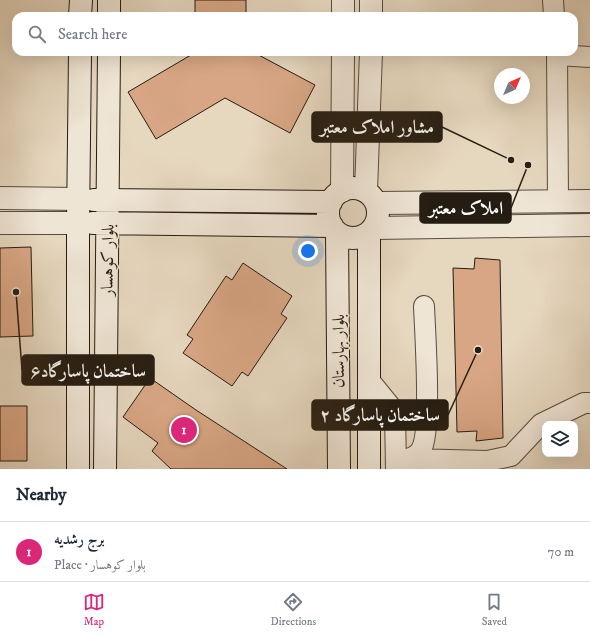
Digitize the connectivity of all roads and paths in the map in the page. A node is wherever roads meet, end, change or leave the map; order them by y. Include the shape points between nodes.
1 (80, 0) edge
2 (109, 0) edge
3 (343, 0) edge
4 (371, 0) edge
5 (553, 0) edge
6 (80, 12) edge
7 (109, 12) edge
8 (343, 12) edge
9 (371, 12) edge
10 (554, 12) edge
11 (80, 56) edge
12 (109, 56) edge
13 (343, 56) edge
14 (371, 56) edge
15 (557, 56) edge
16 (578, 56) edge
17 (590, 57) edge
18 (336, 196) junction
19 (371, 197) junction
20 (0, 198) edge
21 (78, 199) junction
22 (108, 200) junction
23 (558, 201) junction
24 (590, 201) edge
25 (0, 223) edge
26 (78, 223) junction
27 (107, 223) junction
28 (590, 225) edge
29 (335, 230) junction
30 (371, 230) junction
31 (424, 306) dead end
32 (369, 380) junction
33 (590, 402) edge
34 (401, 463) edge
35 (78, 469) edge
36 (105, 469) edge
37 (339, 469) edge
38 (369, 469) edge

1 - 6 main road
2 - 7 main road
3 - 8 main road
4 - 9 main road
5 - 10 street
11 - 21 main road, بلوار کوهسار
12 - 22 main road, بلوار کوهسار
13 - 18 main road
14 - 19 main road
15 - 23 street
16 - 17 street
18 - 19 main road via 350,188
18 - 22 main road
18 - 29 main road via 328,210
19 - 23 main road
19 - 30 main road via 378,220
20 - 21 main road
21 - 22 main road
21 - 26 main road, بلوار کوهسار
22 - 27 main road, بلوار کوهسار
23 - 24 main road
25 - 26 main road
26 - 27 main road
26 - 35 main road, بلوار کوهسار
27 - 29 main road
27 - 36 main road, بلوار کوهسار
28 - 30 main road
29 - 30 main road via 345,237 353,238 361,237
29 - 37 main road, بلوار بهارستان
30 - 32 main road, بلوار بهارستان
31 - 34 street via 427,421 421,450
32 - 34 street via 395,412
32 - 38 main road, بلوار بهارستان
33 - 34 street via 542,424 511,456 487,461

